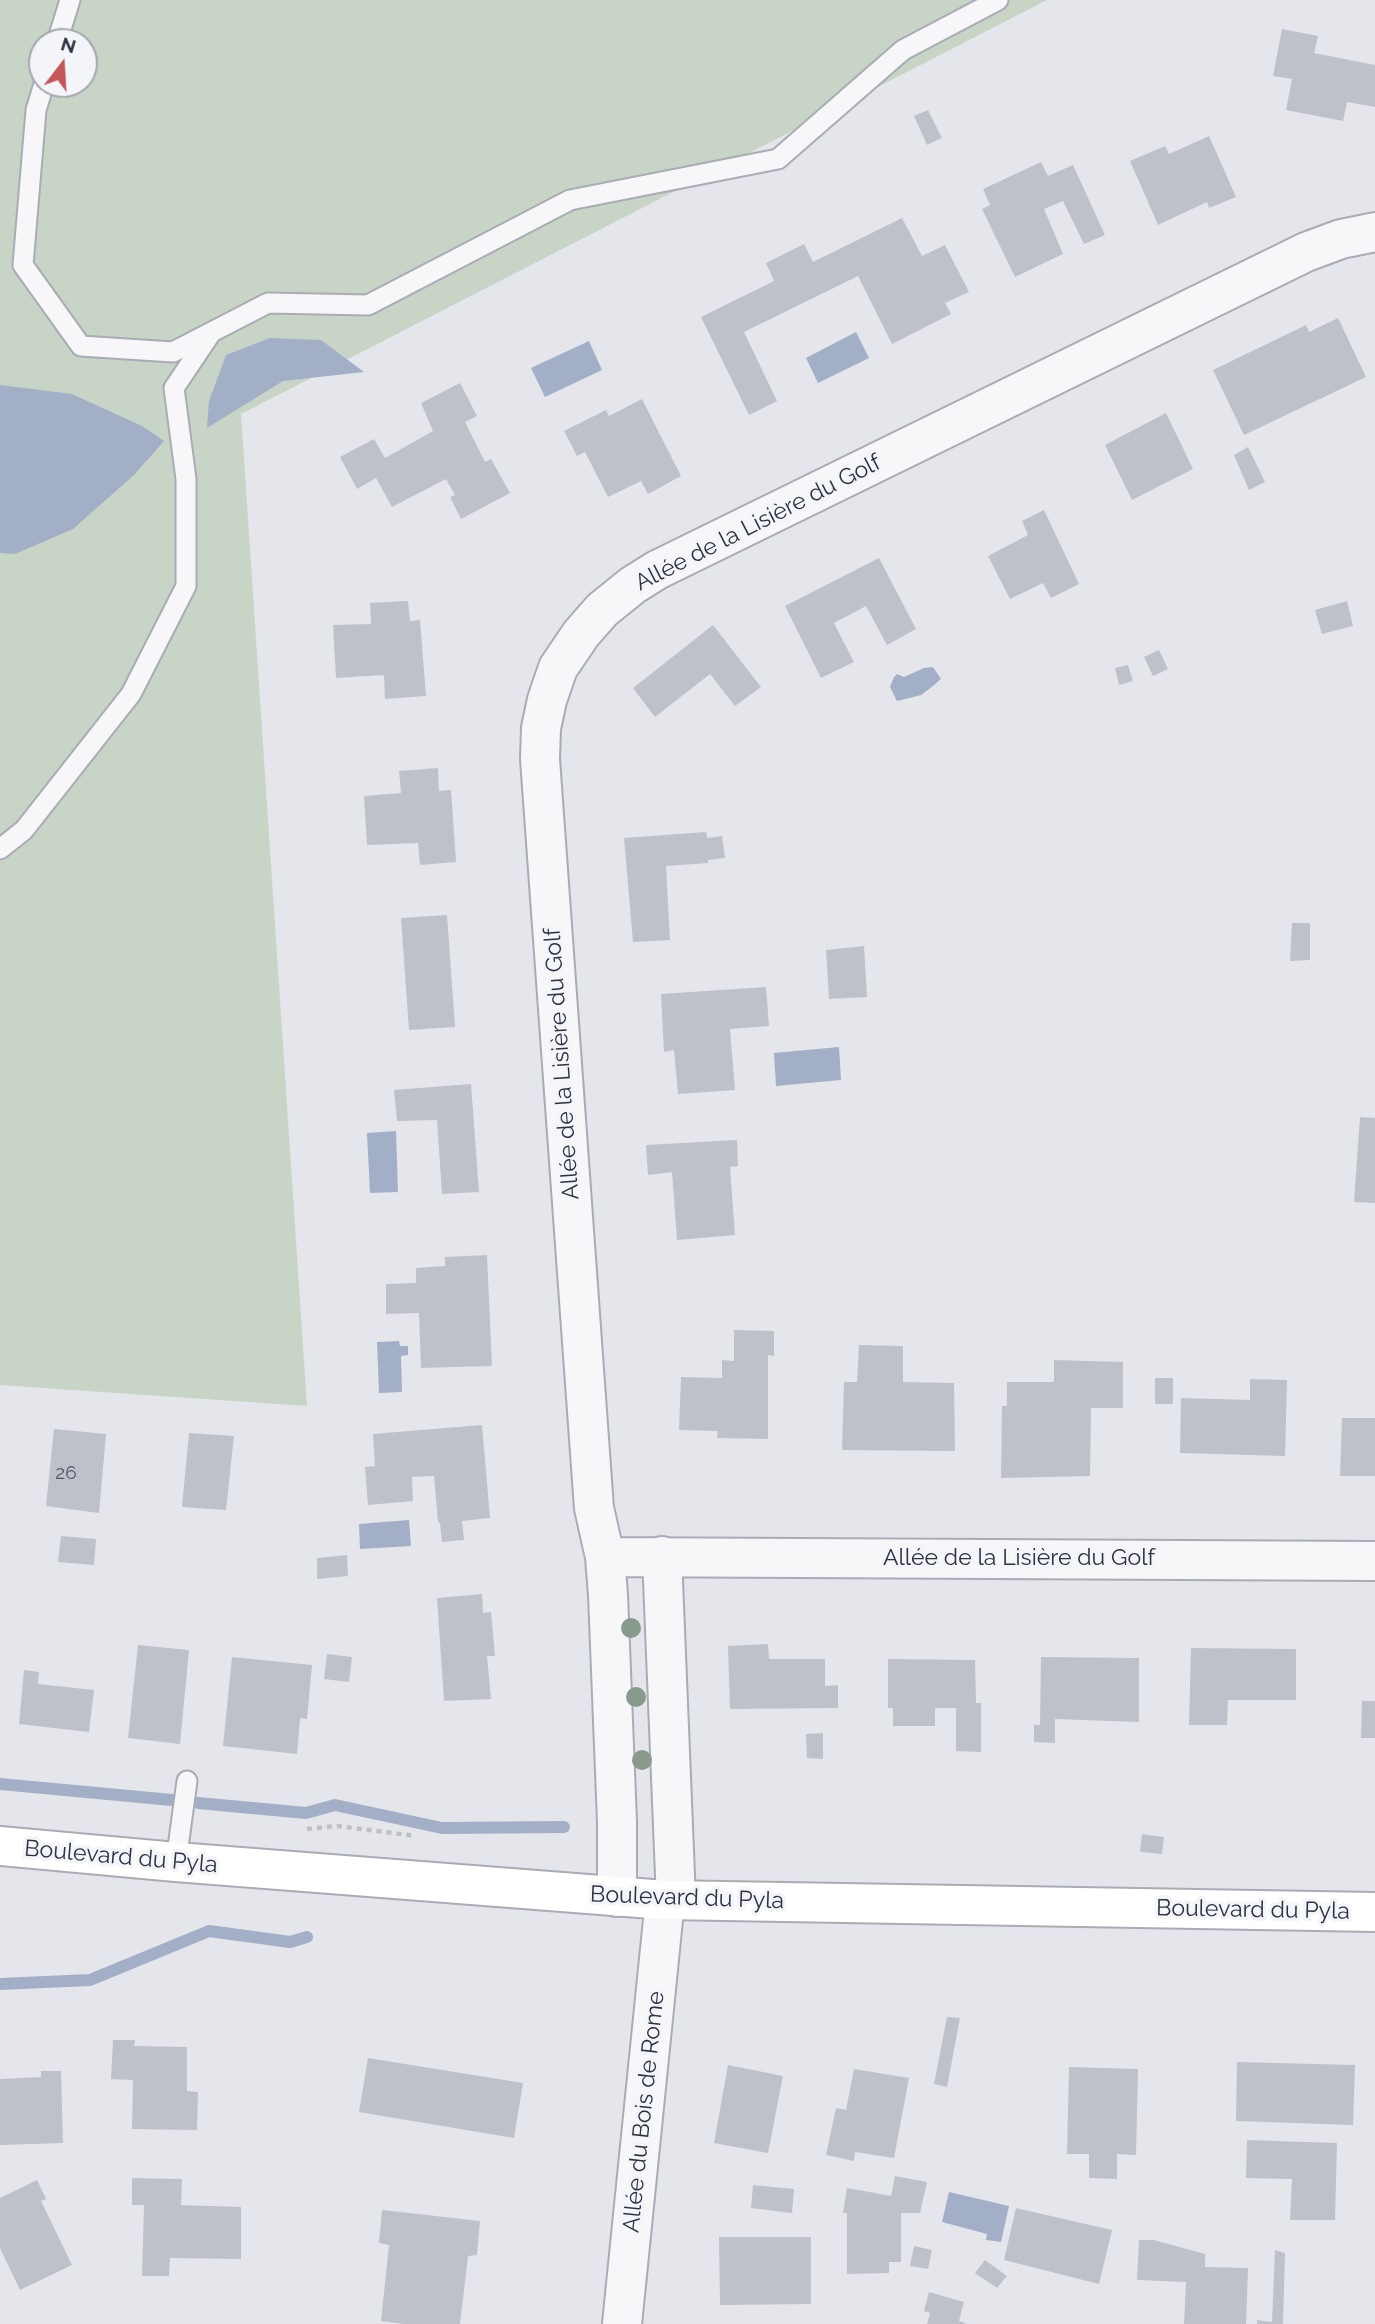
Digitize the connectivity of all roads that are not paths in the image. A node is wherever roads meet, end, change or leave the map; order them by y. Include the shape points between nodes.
1 (70, 0) edge
2 (998, 0) edge
3 (61, 28) edge
4 (40, 98) edge
5 (1375, 232) edge
6 (213, 329) junction
7 (0, 849) edge
8 (662, 1556) junction
9 (604, 1557) junction
10 (1375, 1560) edge
11 (187, 1781) dead end
12 (0, 1846) edge
13 (176, 1862) junction
14 (617, 1897) junction
15 (670, 1900) junction
16 (1375, 1912) edge
17 (622, 2324) edge

1 - 3 lane
2 - 6 lane via 903,50 778,159 570,200 368,305 268,303
4 - 6 lane via 23,265 81,346 173,352
5 - 9 street, Allée de la Lisière du Golf via 1306,252 657,570 602,610 558,668 541,728 540,759 594,1507
6 - 7 lane via 174,388 186,478 186,586 131,694 24,830
8 - 9 street, Allée de la Lisière du Golf
8 - 10 street, Allée de la Lisière du Golf
8 - 15 street
9 - 14 street, Allée de la Lisière du Golf
11 - 13 lane
12 - 13 street, Boulevard du Pyla
13 - 14 street, Boulevard du Pyla
14 - 15 street, Boulevard du Pyla
15 - 16 street, Boulevard du Pyla
15 - 17 street, Allée du Bois de Rome

